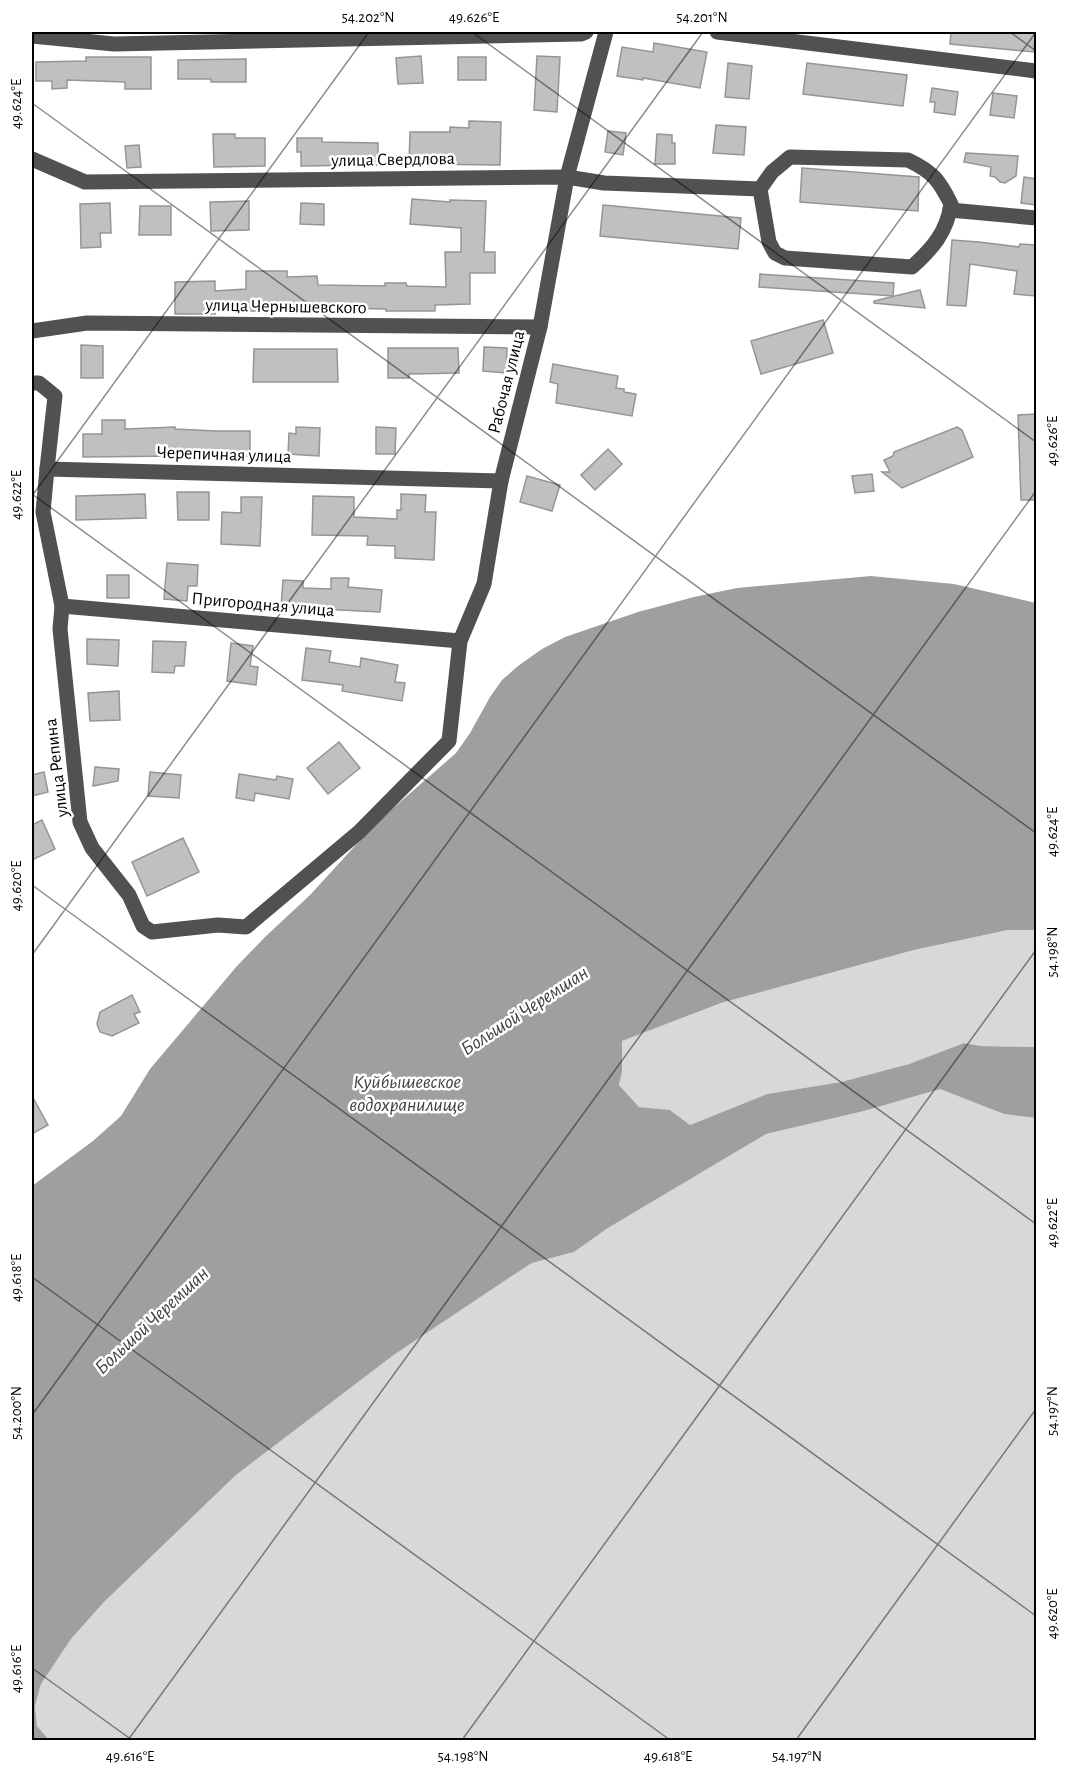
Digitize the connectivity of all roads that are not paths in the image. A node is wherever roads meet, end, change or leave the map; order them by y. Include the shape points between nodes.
1 (586, 32) edge
2 (606, 32) edge
3 (717, 32) edge
4 (32, 36) edge
5 (1036, 70) edge
6 (32, 159) edge
7 (567, 177) junction
8 (760, 189) junction
9 (950, 210) junction
10 (1036, 218) edge
11 (540, 327) junction
12 (32, 331) edge
13 (32, 383) edge
14 (47, 469) junction
15 (501, 482) junction
16 (62, 606) junction
17 (460, 641) junction
18 (449, 741) joint

1 - 4 street via 114,44
2 - 7 street, Рабочая улица
3 - 5 street
6 - 7 street, улица Свердлова via 85,182
7 - 8 street, улица Свердлова via 604,183
7 - 11 street, Рабочая улица
8 - 9 street via 790,157 908,160 940,182
8 - 9 street via 769,242 775,253 785,258 912,267 931,251
9 - 10 street
11 - 12 street, улица Чернышевского via 87,323
11 - 15 street, Рабочая улица
13 - 14 street via 39,383 55,396
14 - 15 street, Черепичная улица
14 - 16 street, улица Репина via 43,512
15 - 17 street, Рабочая улица via 484,584
16 - 17 street, Пригородная улица
16 - 18 street, улица Репина via 60,629 80,822 92,848 129,895 143,926 152,932 218,925 246,927 359,832
17 - 18 street, Рабочая улица

